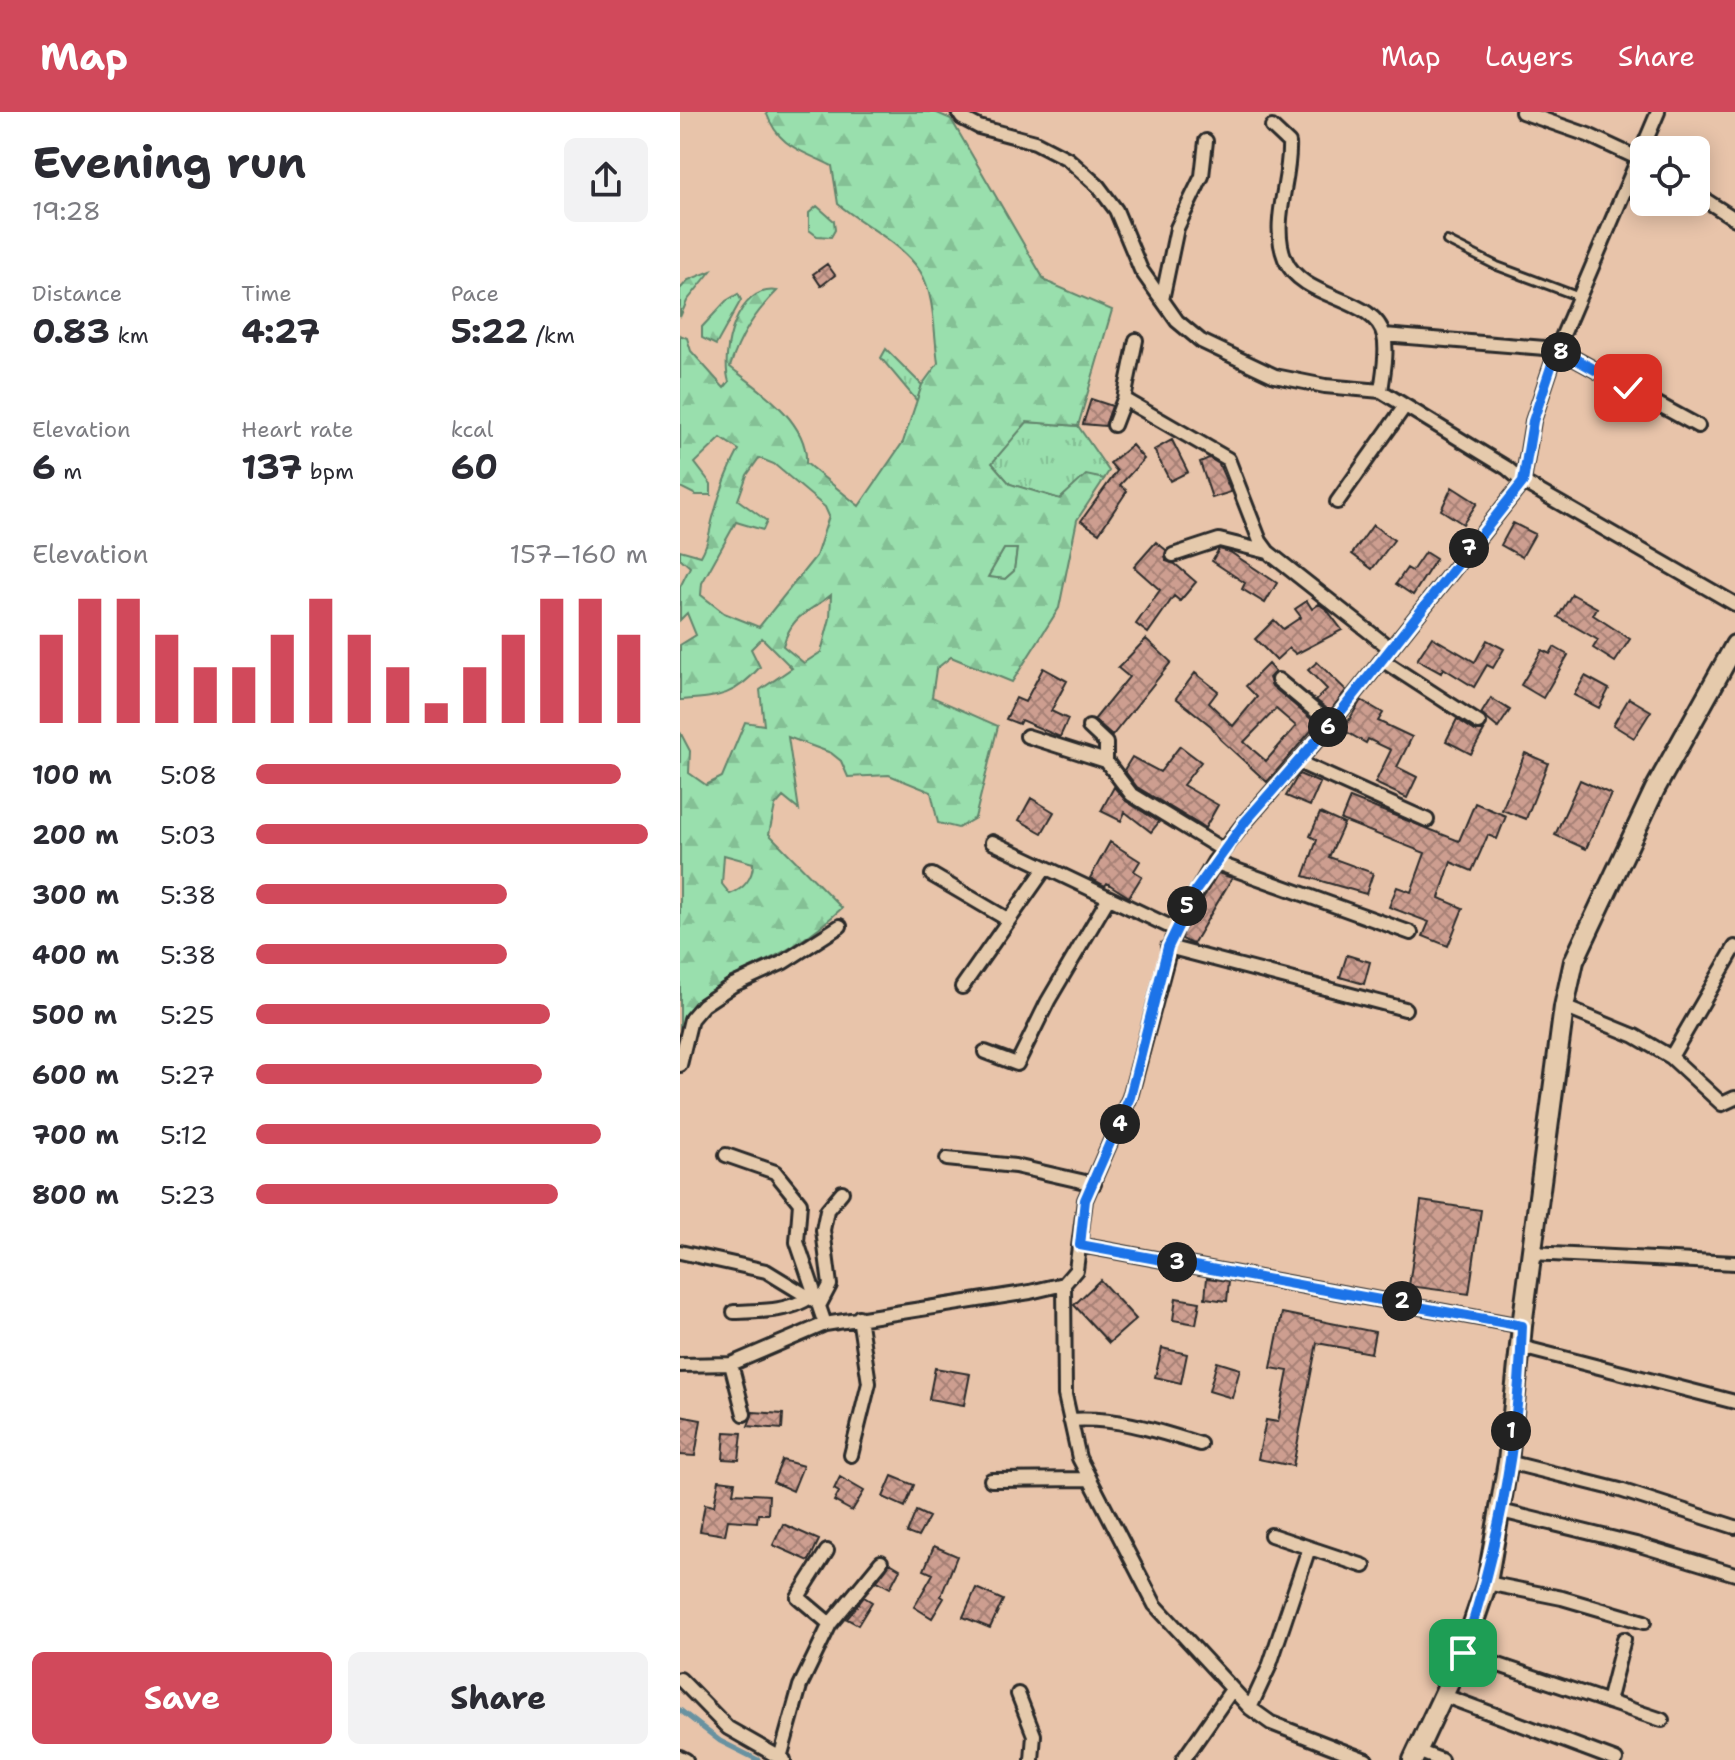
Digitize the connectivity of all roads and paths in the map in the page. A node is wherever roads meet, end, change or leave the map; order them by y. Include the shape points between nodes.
1 (958, 112) edge
2 (1522, 112) edge
3 (1658, 112) edge
4 (1272, 127) dead end
5 (1650, 136) edge
6 (1206, 141) dead end
7 (1630, 155) edge
8 (1630, 185) edge
9 (1710, 203) edge
10 (1735, 219) edge
11 (1447, 241) dead end
12 (1577, 296) junction
13 (1162, 300) junction
14 (1384, 335) junction
15 (1136, 340) dead end
16 (1557, 349) junction
17 (1381, 391) junction
18 (1124, 399) junction
19 (1405, 406) junction
20 (1114, 425) dead end
21 (1698, 426) dead end
22 (1523, 482) junction
23 (1337, 502) dead end
24 (1268, 552) junction
25 (1173, 555) dead end
26 (1735, 604) edge
27 (1391, 649) junction
28 (1733, 656) edge
29 (1382, 660) junction
30 (1278, 680) dead end
31 (1479, 723) dead end
32 (1331, 724) junction
33 (1089, 727) dead end
34 (1027, 736) dead end
35 (1106, 761) junction
36 (1298, 762) junction
37 (1427, 820) dead end
38 (992, 842) dead end
39 (1223, 850) junction
40 (1214, 862) junction
41 (1044, 870) junction
42 (932, 875) dead end
43 (1108, 899) junction
44 (1007, 919) junction
45 (840, 926) dead end
46 (1175, 929) junction
47 (1411, 933) dead end
48 (1168, 947) junction
49 (1735, 947) edge
50 (962, 987) dead end
51 (1564, 1007) junction
52 (1405, 1009) dead end
53 (985, 1052) dead end
54 (1671, 1057) junction
55 (680, 1065) edge
56 (1735, 1098) edge
57 (726, 1155) dead end
58 (947, 1159) dead end
59 (1094, 1184) junction
60 (842, 1192) dead end
61 (1080, 1245) junction
62 (680, 1252) edge
63 (1531, 1253) junction
64 (1735, 1263) edge
65 (1064, 1284) junction
66 (815, 1300) junction
67 (734, 1312) dead end
68 (859, 1317) junction
69 (825, 1324) junction
70 (1522, 1326) junction
71 (1521, 1347) junction
72 (731, 1364) junction
73 (680, 1365) edge
74 (1735, 1402) edge
75 (744, 1414) dead end
76 (1070, 1420) junction
77 (1200, 1444) dead end
78 (851, 1455) dead end
79 (1508, 1462) junction
80 (1090, 1479) junction
81 (991, 1480) dead end
82 (1501, 1511) junction
83 (1735, 1527) edge
84 (1271, 1535) dead end
85 (1309, 1548) junction
86 (827, 1551) dead end
87 (881, 1562) dead end
88 (1364, 1566) dead end
89 (1735, 1574) edge
90 (1487, 1583) junction
91 (1644, 1622) dead end
92 (830, 1624) junction
93 (1624, 1639) dead end
94 (1463, 1653) junction
95 (680, 1679) edge
96 (1231, 1691) junction
97 (1018, 1694) dead end
98 (1445, 1696) junction
99 (1608, 1702) junction
100 (1250, 1708) junction
101 (1662, 1720) dead end
102 (1415, 1756) edge
103 (680, 1757) edge
104 (782, 1759) edge
105 (686, 1760) edge
106 (1032, 1760) edge
107 (1183, 1760) edge
108 (1366, 1760) edge
109 (1441, 1760) edge
110 (1616, 1760) edge

1 - 13 street via 979,127 1035,142 1068,159 1098,186
2 - 7 street
3 - 5 street
4 - 14 street via 1289,143 1279,239 1286,262 1303,283 1355,306
6 - 13 street via 1202,176 1177,228
8 - 12 street
9 - 10 street
11 - 12 lane
12 - 16 street
13 - 17 street via 1177,321 1230,358 1275,376
14 - 16 street
14 - 17 street
15 - 18 street
16 - 21 street
16 - 22 street via 1531,431
17 - 19 street
18 - 20 street
18 - 24 street via 1228,459
19 - 22 street
19 - 23 street
22 - 26 street
22 - 27 street
24 - 25 street via 1219,540
24 - 27 street
27 - 29 street
28 - 51 main road via 1655,789 1574,961
29 - 31 street
29 - 32 street
30 - 32 street
32 - 36 street
33 - 35 street via 1106,743
34 - 35 street
35 - 39 street via 1131,794
36 - 37 street
36 - 39 street
38 - 41 street
39 - 40 street
40 - 46 street
40 - 47 street
41 - 43 street
41 - 44 street
42 - 44 street
43 - 46 street
43 - 53 street via 1017,1064
44 - 50 street
45 - 55 street via 703,1005 691,1019
46 - 48 street
48 - 52 street
48 - 59 street via 1130,1097
49 - 54 street
51 - 54 street
51 - 63 main road
54 - 56 street via 1722,1104
57 - 66 street via 775,1172 800,1203 797,1242
58 - 59 street via 1015,1166
59 - 61 street via 1085,1200
60 - 66 street via 827,1210 823,1230 830,1285
61 - 65 street via 1076,1270
61 - 70 street
62 - 66 street via 766,1271
63 - 64 street
63 - 70 main road
65 - 68 street via 942,1308
65 - 76 street
66 - 67 street
66 - 69 street
68 - 69 street
68 - 78 street via 869,1383
69 - 72 street
70 - 71 main road
71 - 74 street
71 - 79 main road
72 - 73 street
72 - 75 street
76 - 77 street via 1130,1422
76 - 80 street
79 - 82 main road
79 - 83 street
80 - 81 street
80 - 96 street via 1155,1605
82 - 89 street
82 - 90 main road
84 - 85 street
85 - 88 street
85 - 100 street
86 - 92 street via 798,1597
87 - 92 street
90 - 91 street
90 - 94 main road
92 - 104 street via 800,1686
93 - 99 street
94 - 98 main road
94 - 99 street
95 - 104 street via 728,1728
96 - 100 street
96 - 107 street
97 - 106 street via 1034,1735
98 - 102 main road
98 - 110 street
99 - 101 street
100 - 108 street via 1271,1723
102 - 109 street
103 - 105 street

